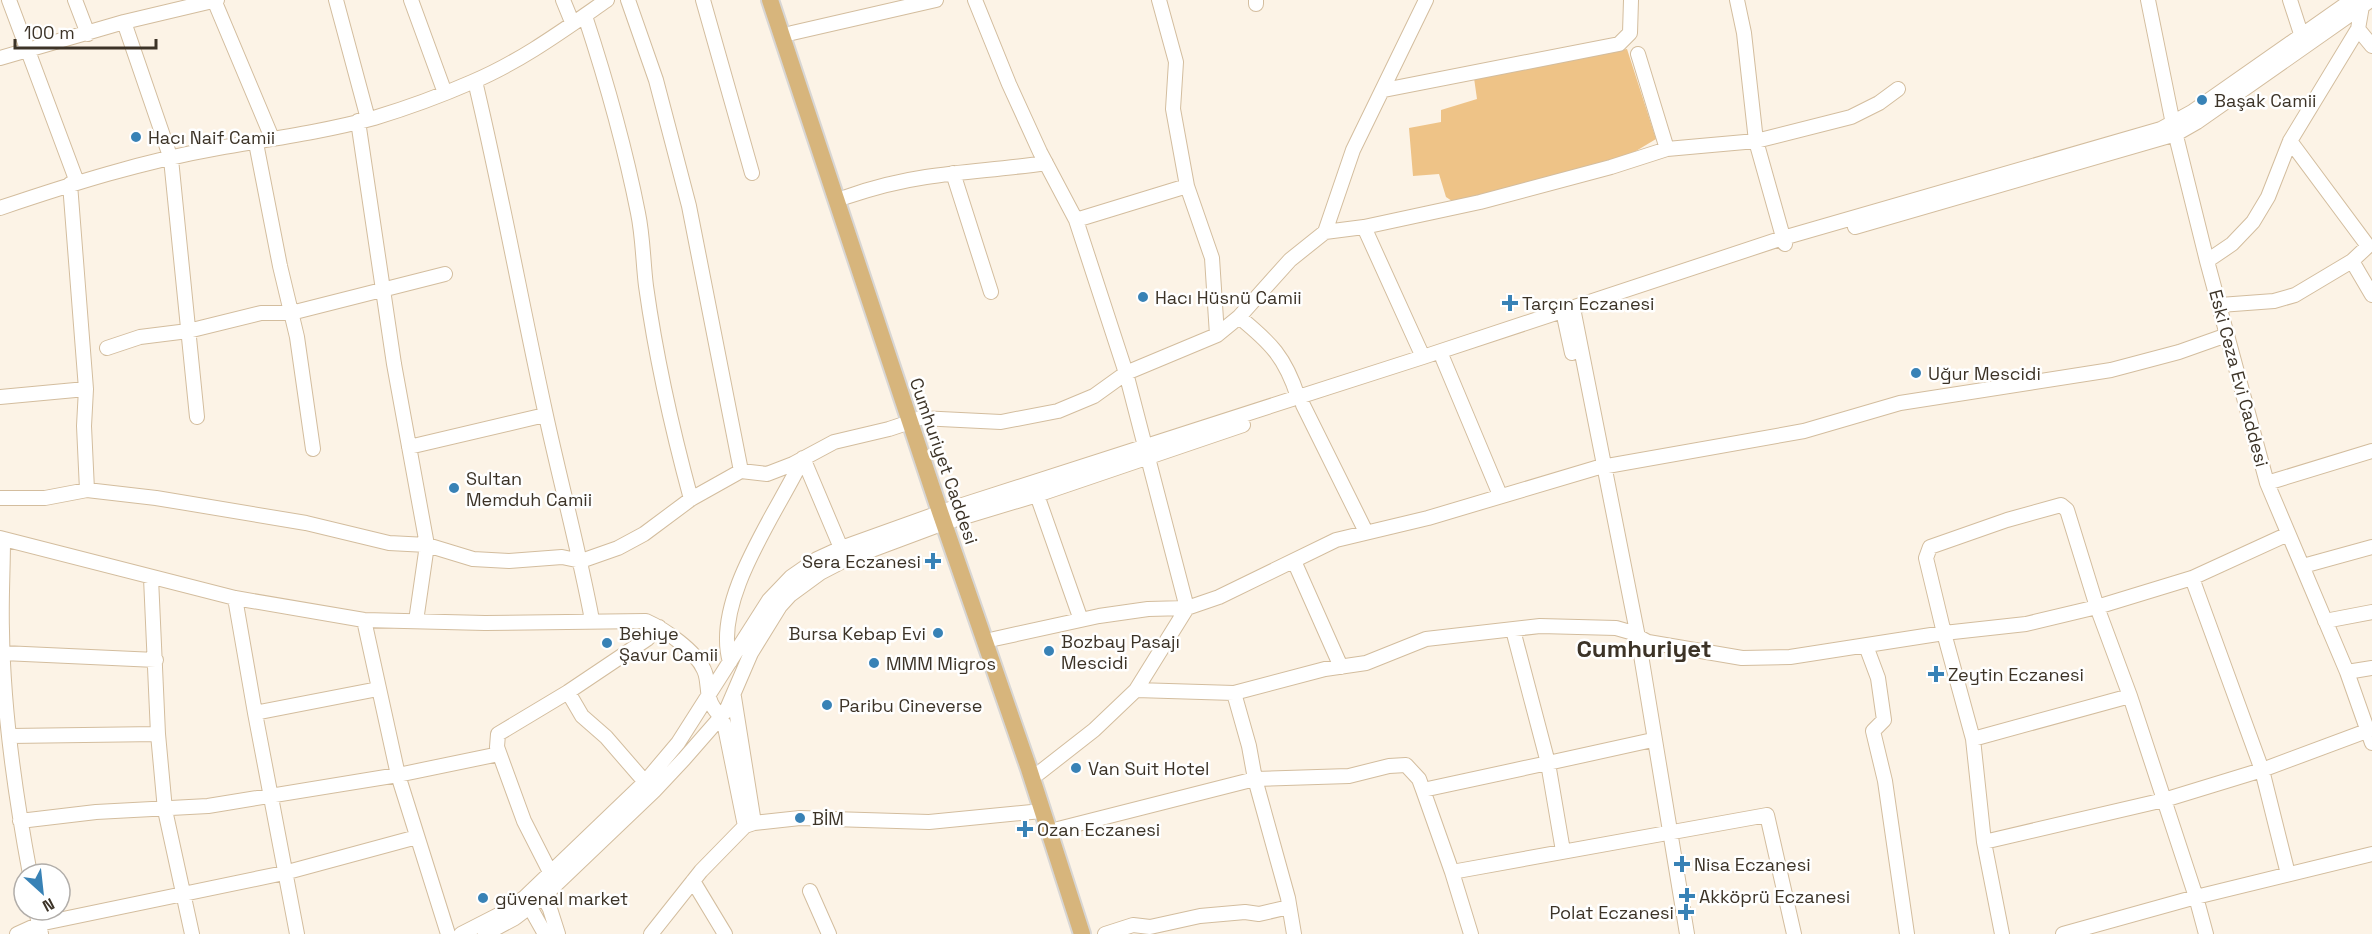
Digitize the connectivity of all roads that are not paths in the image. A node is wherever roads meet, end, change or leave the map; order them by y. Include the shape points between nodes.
1 (9, 0) edge
2 (75, 0) edge
3 (215, 0) edge
4 (336, 0) edge
5 (411, 0) edge
6 (563, 0) edge
7 (607, 0) edge
8 (628, 0) edge
9 (703, 0) edge
10 (770, 0) edge
11 (781, 0) edge
12 (936, 0) edge
13 (975, 0) edge
14 (1159, 0) edge
15 (1426, 0) edge
16 (1631, 0) edge
17 (1737, 0) edge
18 (2148, 0) edge
19 (2290, 0) edge
20 (2362, 2) edge
21 (578, 19) junction
22 (124, 22) junction
23 (2358, 29) junction
24 (792, 33) junction
25 (88, 34) junction
26 (2303, 42) junction
27 (2372, 46) edge
28 (29, 50) junction
29 (1638, 54) dead end
30 (0, 58) edge
31 (475, 81) junction
32 (1898, 89) dead end
33 (1384, 90) junction
34 (446, 93) junction
35 (363, 120) junction
36 (2175, 129) junction
37 (272, 138) junction
38 (1756, 141) junction
39 (2290, 141) junction
40 (256, 143) junction
41 (1667, 149) junction
42 (171, 159) junction
43 (1046, 163) junction
44 (752, 173) dead end
45 (953, 173) junction
46 (73, 183) junction
47 (1187, 186) junction
48 (846, 196) junction
49 (0, 208) edge
50 (1076, 220) junction
51 (1364, 227) junction
52 (1325, 232) junction
53 (1784, 242) junction
54 (2207, 261) junction
55 (2352, 261) junction
56 (445, 274) dead end
57 (384, 291) junction
58 (991, 292) dead end
59 (2372, 295) edge
60 (2220, 305) junction
61 (291, 313) junction
62 (1569, 314) junction
63 (1239, 317) junction
64 (188, 331) junction
65 (1217, 334) junction
66 (2227, 335) junction
67 (107, 348) dead end
68 (1423, 357) junction
69 (1443, 359) junction
70 (1126, 373) junction
71 (86, 389) junction
72 (0, 397) edge
73 (1300, 401) junction
74 (545, 415) junction
75 (197, 417) dead end
76 (915, 420) junction
77 (409, 447) junction
78 (312, 449) dead end
79 (2372, 451) edge
80 (1147, 452) junction
81 (803, 458) junction
82 (1600, 467) junction
83 (741, 471) junction
84 (2267, 483) junction
85 (87, 490) junction
86 (1037, 495) junction
87 (1500, 495) junction
88 (0, 498) edge
89 (691, 499) junction
90 (947, 516) junction
91 (1366, 532) junction
92 (2288, 534) junction
93 (2, 538) edge
94 (427, 545) junction
95 (2372, 547) edge
96 (841, 548) junction
97 (581, 561) junction
98 (1294, 561) junction
99 (2303, 566) junction
100 (151, 578) junction
101 (2192, 578) junction
102 (235, 598) junction
103 (1187, 608) junction
104 (2097, 608) junction
105 (2372, 612) edge
106 (364, 620) junction
107 (592, 620) junction
108 (1081, 620) junction
109 (416, 621) junction
110 (2325, 621) junction
111 (659, 627) junction
112 (1513, 630) junction
113 (1944, 633) junction
114 (1634, 634) junction
115 (994, 639) junction
116 (1866, 646) junction
117 (3, 653) junction
118 (156, 660) junction
119 (730, 662) junction
120 (1341, 667) junction
121 (2372, 668) edge
122 (704, 669) junction
123 (2347, 672) junction
124 (719, 676) junction
125 (378, 689) junction
126 (1136, 690) junction
127 (568, 692) junction
128 (1234, 693) junction
129 (734, 695) junction
130 (708, 696) junction
131 (2130, 696) junction
132 (3, 706) edge
133 (255, 713) junction
134 (721, 716) junction
135 (158, 734) junction
136 (2370, 734) edge
137 (10, 736) junction
138 (1973, 739) junction
139 (1648, 741) junction
140 (499, 754) junction
141 (1548, 763) junction
142 (2262, 770) junction
143 (1039, 772) junction
144 (398, 775) junction
145 (1255, 779) junction
146 (645, 782) junction
147 (1423, 790) junction
148 (271, 796) junction
149 (2164, 800) junction
150 (165, 810) junction
151 (1042, 810) junction
152 (20, 821) junction
153 (750, 824) junction
154 (1058, 829) junction
155 (1667, 831) junction
156 (417, 837) junction
157 (1984, 842) junction
158 (1563, 851) junction
159 (2372, 854) edge
160 (28, 862) edge
161 (1452, 872) junction
162 (284, 873) junction
163 (2288, 874) junction
164 (554, 878) junction
165 (693, 881) junction
166 (541, 891) junction
167 (810, 891) dead end
168 (183, 894) junction
169 (2196, 897) junction
170 (528, 902) junction
171 (1289, 907) junction
172 (39, 923) edge
173 (17, 934) edge
174 (192, 934) edge
175 (297, 934) edge
176 (448, 934) edge
177 (461, 934) edge
178 (485, 934) edge
179 (545, 934) edge
180 (558, 934) edge
181 (651, 934) edge
182 (725, 934) edge
183 (829, 934) edge
184 (1082, 934) edge
185 (1092, 934) edge
186 (1104, 934) edge
187 (1294, 934) edge
188 (1471, 934) edge
189 (1680, 934) edge
190 (1687, 934) edge
191 (1794, 934) edge
192 (1906, 934) edge
193 (2002, 934) edge
194 (2063, 934) edge
195 (2206, 934) edge

1 - 28 street
2 - 25 street
3 - 22 street
3 - 37 street
4 - 35 street
5 - 34 street
6 - 21 street
7 - 21 street
8 - 83 street via 656,80 689,206
9 - 44 street
10 - 76 main road, Cumhuriyet Caddesi
11 - 24 main road, Cumhuriyet Caddesi
12 - 24 street
13 - 43 street via 1008,84
14 - 47 street via 1176,62 1173,109
15 - 33 street
16 - 33 street via 1630,33 1619,44
17 - 38 street
18 - 36 street, Eski Ceza Evi Caddesi
19 - 26 street
20 - 23 street
20 - 26 street
21 - 31 street
21 - 89 street via 599,61 638,214 658,354
22 - 25 street
22 - 42 street
23 - 27 street
23 - 39 street
24 - 48 main road, Cumhuriyet Caddesi
25 - 28 street
26 - 36 street
28 - 30 street
28 - 46 street
29 - 41 street
31 - 34 street
31 - 74 street
32 - 38 street via 1851,117
33 - 52 street via 1353,150
34 - 35 street
35 - 37 street
35 - 57 street
36 - 53 street
36 - 54 street, Eski Ceza Evi Caddesi
37 - 40 street
38 - 41 street
38 - 53 street
39 - 54 street via 2268,197 2253,222 2232,244
39 - 55 street via 2368,246
40 - 42 street
40 - 61 street
41 - 51 street via 1480,202
42 - 46 street
42 - 64 street
43 - 45 street
43 - 50 street
45 - 48 street
45 - 58 street
46 - 49 street
46 - 71 street
47 - 50 street
47 - 65 street via 1212,258
48 - 76 main road, Cumhuriyet Caddesi
50 - 70 street
51 - 52 street
51 - 68 street
52 - 63 street via 1290,260
53 - 62 street
54 - 60 street, Eski Ceza Evi Caddesi
55 - 59 street
55 - 60 street via 2295,296
56 - 57 street
57 - 61 street
57 - 77 street
60 - 66 street, Eski Ceza Evi Caddesi
61 - 64 street via 261,313
61 - 78 street
62 - 68 street
62 - 69 street
62 - 82 street
63 - 65 street
63 - 73 street via 1268,340 1287,366
64 - 67 street via 140,338
64 - 75 street
65 - 70 street
66 - 82 street via 2110,370 1900,403 1804,431
66 - 84 street, Eski Ceza Evi Caddesi
68 - 73 street
69 - 73 street
69 - 87 street
70 - 76 street via 1094,396 1058,411 1001,422
70 - 80 street
71 - 72 street
71 - 85 street
73 - 80 street
73 - 91 street
74 - 77 street
74 - 97 street
76 - 81 street via 834,441
76 - 90 main road, Cumhuriyet Caddesi
77 - 94 street
79 - 84 street
80 - 86 street
80 - 90 street
80 - 103 street
81 - 83 street via 767,474
81 - 96 street
81 - 119 street via 744,568 726,626 725,646
82 - 87 street
82 - 114 street
83 - 89 street
84 - 92 street, Eski Ceza Evi Caddesi
85 - 88 street via 45,498
85 - 94 street via 306,523 389,543
86 - 90 street
86 - 108 street
87 - 91 street via 1428,518
89 - 97 street via 644,534
90 - 96 street
90 - 115 main road, Cumhuriyet Caddesi
90 - 129 street via 845,560 790,595 770,620 742,671
90 - 151 main road, Cumhuriyet Caddesi
91 - 98 street via 1336,540
92 - 99 street, Eski Ceza Evi Caddesi
92 - 101 street
93 - 100 street
93 - 117 street
94 - 97 street via 473,559 562,557
94 - 109 street
95 - 99 street
96 - 119 street via 804,567 779,588
97 - 107 street
98 - 103 street
98 - 120 street
99 - 110 street, Eski Ceza Evi Caddesi
100 - 102 street
100 - 118 street
101 - 104 street
101 - 142 street
102 - 106 street
102 - 133 street
103 - 108 street via 1148,609
103 - 126 street
104 - 113 street via 2026,624
104 - 113 street via 2067,510 2061,505 1930,548 1926,558
104 - 131 street
105 - 110 street
106 - 109 street
106 - 125 street
107 - 109 street
107 - 111 street via 646,621
108 - 115 street
110 - 123 street, Eski Ceza Evi Caddesi
111 - 122 street via 694,655
111 - 127 street
112 - 114 street via 1540,626 1616,628
112 - 120 street via 1425,639 1366,663
112 - 141 street
113 - 116 street
113 - 138 street
114 - 116 street via 1648,642 1742,658 1790,657
114 - 139 street
114 - 155 street
115 - 143 main road, Cumhuriyet Caddesi
116 - 192 street via 1878,678 1884,720 1873,731 1885,781
117 - 118 street
117 - 132 street
118 - 135 street
119 - 124 street
120 - 128 street
121 - 123 street
122 - 124 street
122 - 130 street
123 - 136 street, Eski Ceza Evi Caddesi
124 - 129 street via 728,682
124 - 130 street
125 - 133 street
125 - 144 street
126 - 128 street
126 - 143 street via 1094,730
127 - 140 street via 498,734
127 - 146 street via 582,716
128 - 145 street
129 - 134 street
129 - 153 street
130 - 134 street
130 - 146 street via 678,743
131 - 138 street
131 - 149 street
132 - 137 street
133 - 148 street
134 - 153 street
134 - 164 street via 654,791
135 - 137 street
135 - 150 street
136 - 142 street
137 - 152 street
138 - 157 street
139 - 141 street
139 - 155 street
140 - 144 street
140 - 164 street via 524,821
141 - 147 street
141 - 158 street
142 - 149 street
142 - 163 street
143 - 154 main road, Cumhuriyet Caddesi
144 - 148 street
144 - 156 street
145 - 147 street via 1349,776 1406,765
145 - 154 street
145 - 171 street
146 - 164 street
147 - 161 street
148 - 150 street
148 - 162 street
149 - 157 street
149 - 169 street
150 - 152 street via 96,812
150 - 168 street
151 - 153 street via 929,822 800,818
151 - 184 main road, Cumhuriyet Caddesi
152 - 160 street
153 - 165 street
154 - 185 main road, Cumhuriyet Caddesi
155 - 158 street
155 - 189 street
155 - 190 street
155 - 191 street via 1767,815
156 - 162 street
156 - 176 street
157 - 193 street
158 - 161 street
159 - 163 street
161 - 188 street
162 - 168 street
162 - 175 street
163 - 169 street
164 - 166 street
165 - 181 street
165 - 182 street
166 - 170 street
166 - 180 street
167 - 183 street
168 - 172 street
168 - 174 street
169 - 194 street
169 - 195 street
170 - 177 street
170 - 178 street
170 - 179 street
171 - 186 street via 1259,914 1200,916 1150,927 1133,925
171 - 187 street
172 - 173 street

